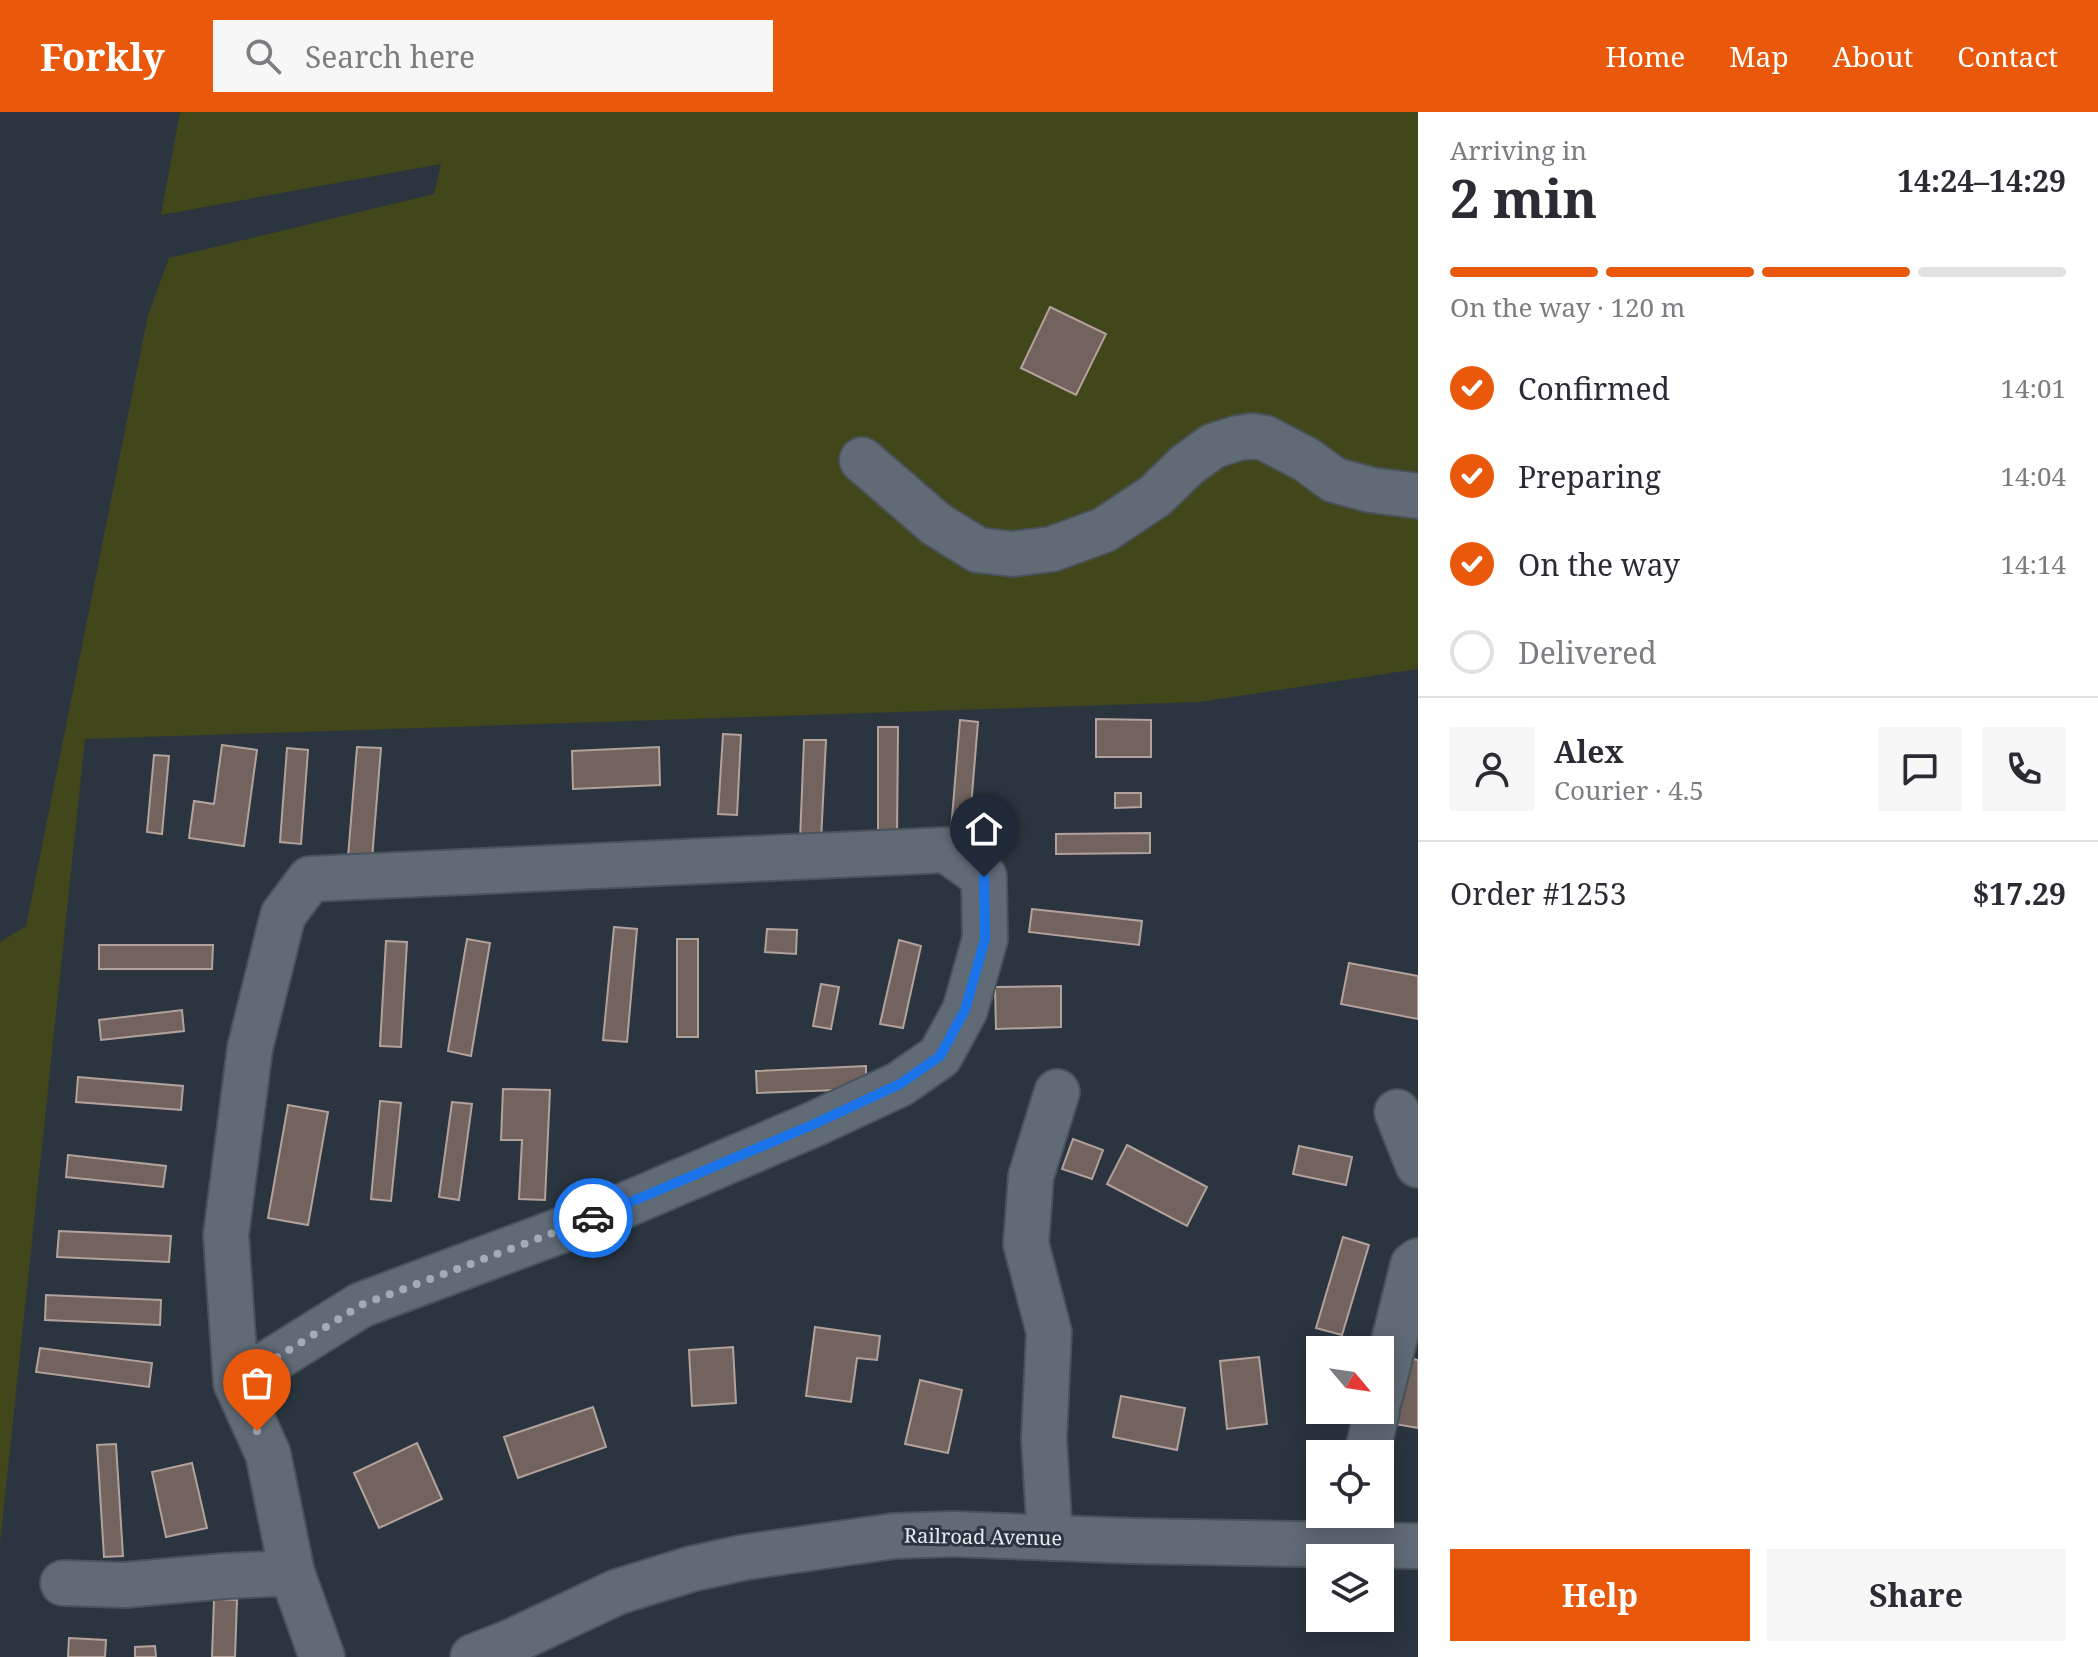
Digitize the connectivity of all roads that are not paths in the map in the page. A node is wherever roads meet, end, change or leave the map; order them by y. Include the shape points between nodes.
1 (862, 460) dead end
2 (1418, 496) edge
3 (1057, 1092) dead end
4 (1397, 1112) dead end
5 (1418, 1165) edge
6 (1415, 1263) edge
7 (1394, 1343) edge
8 (236, 1383) junction
9 (1356, 1529) edge
10 (1050, 1538) junction
11 (1418, 1546) edge
12 (292, 1573) junction
13 (63, 1583) dead end
14 (322, 1657) edge
15 (473, 1657) edge

1 - 2 street via 936,524 978,550 1013,554 1052,549 1104,530 1155,496 1213,446 1238,438 1265,438 1334,480
3 - 10 street via 1031,1176 1026,1244 1049,1332 1044,1439
4 - 5 street
6 - 7 street
8 - 8 street via 226,1235 250,1048 283,915 310,879 946,850 984,877 985,939 965,1010 940,1056 900,1084 602,1215 361,1305
8 - 12 street via 268,1454
9 - 10 street, Railroad Avenue
9 - 11 street, Railroad Avenue
10 - 15 street, Railroad Avenue via 894,1536 719,1563 617,1592
12 - 13 street via 125,1585
12 - 14 street

